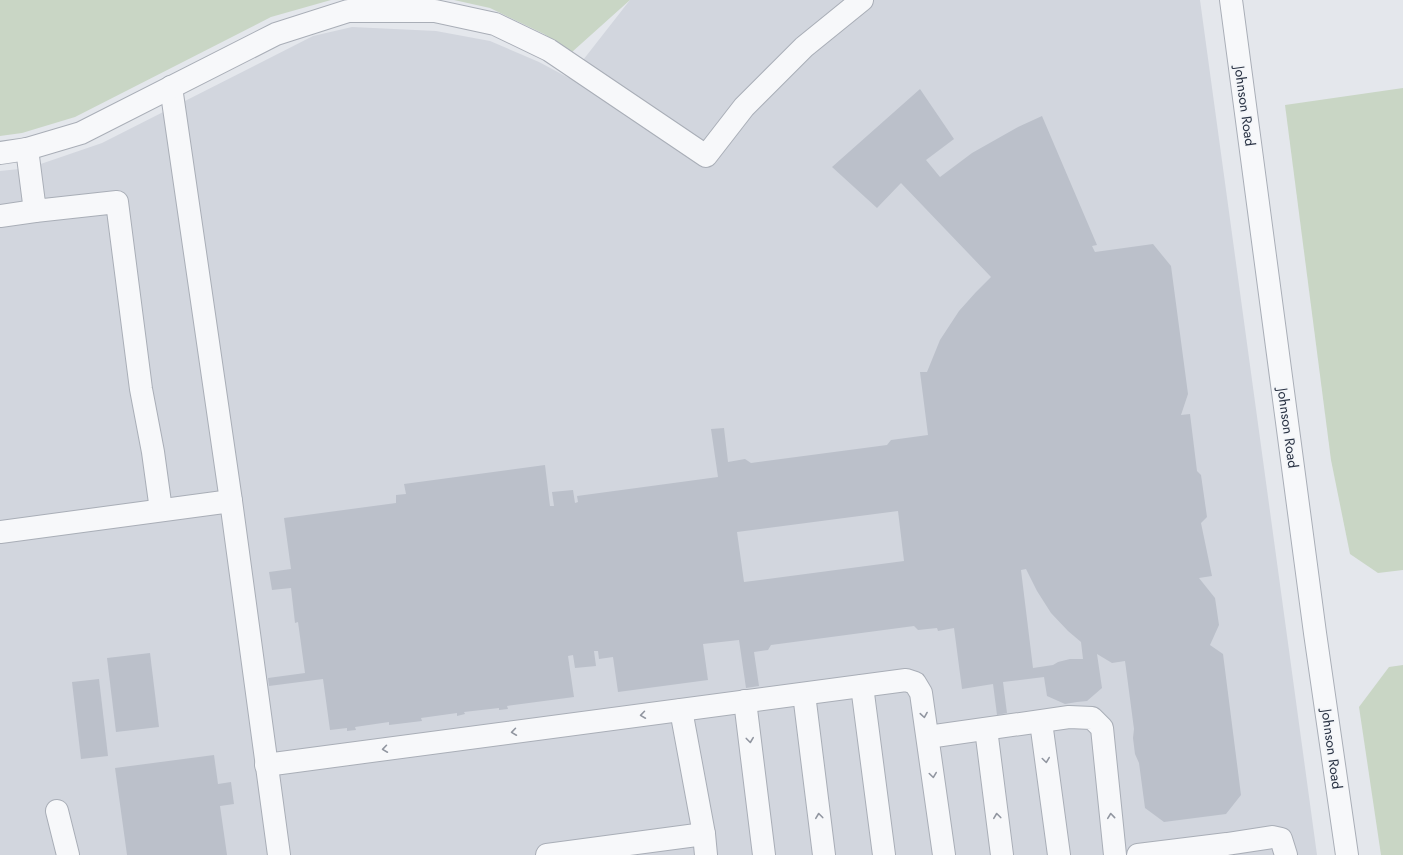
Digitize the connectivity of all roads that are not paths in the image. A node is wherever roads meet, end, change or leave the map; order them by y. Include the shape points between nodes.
1 (862, 0) edge
2 (1231, 0) edge
3 (171, 87) junction
4 (27, 149) junction
5 (0, 153) edge
6 (35, 211) junction
7 (0, 216) edge
8 (231, 501) junction
9 (162, 510) junction
10 (0, 532) edge
11 (862, 686) junction
12 (804, 694) junction
13 (745, 701) junction
14 (682, 710) junction
15 (1041, 722) junction
16 (986, 729) junction
17 (928, 737) junction
18 (266, 765) junction
19 (57, 812) dead end
20 (705, 845) edge
21 (1284, 847) edge
22 (1228, 849) edge
23 (68, 855) edge
24 (279, 855) edge
25 (547, 855) edge
26 (764, 855) edge
27 (824, 855) edge
28 (884, 855) edge
29 (944, 855) edge
30 (1002, 855) edge
31 (1059, 855) edge
32 (1115, 855) edge
33 (1138, 855) edge
34 (1347, 855) edge

1 - 3 street via 804,47 744,107 706,156 549,50 495,24 435,11 348,11 276,34
2 - 34 street, Johnson Road
3 - 4 street via 81,133
3 - 8 street
4 - 5 street
4 - 6 street
6 - 7 street
6 - 9 street via 117,202 141,389
8 - 9 street
8 - 18 street
9 - 10 street
11 - 12 street
11 -> 17 street via 906,680 915,683 921,693
11 - 28 street
12 - 13 street
27 -> 12 street
13 - 14 street
13 -> 26 street
14 -> 18 street
14 - 20 street
15 - 16 street
15 -> 31 street
32 -> 15 street via 1102,728 1092,718
16 - 17 street
30 -> 16 street
17 -> 29 street
18 - 24 street
19 - 23 street
20 - 25 street
21 - 22 street via 1272,837
22 - 33 street

